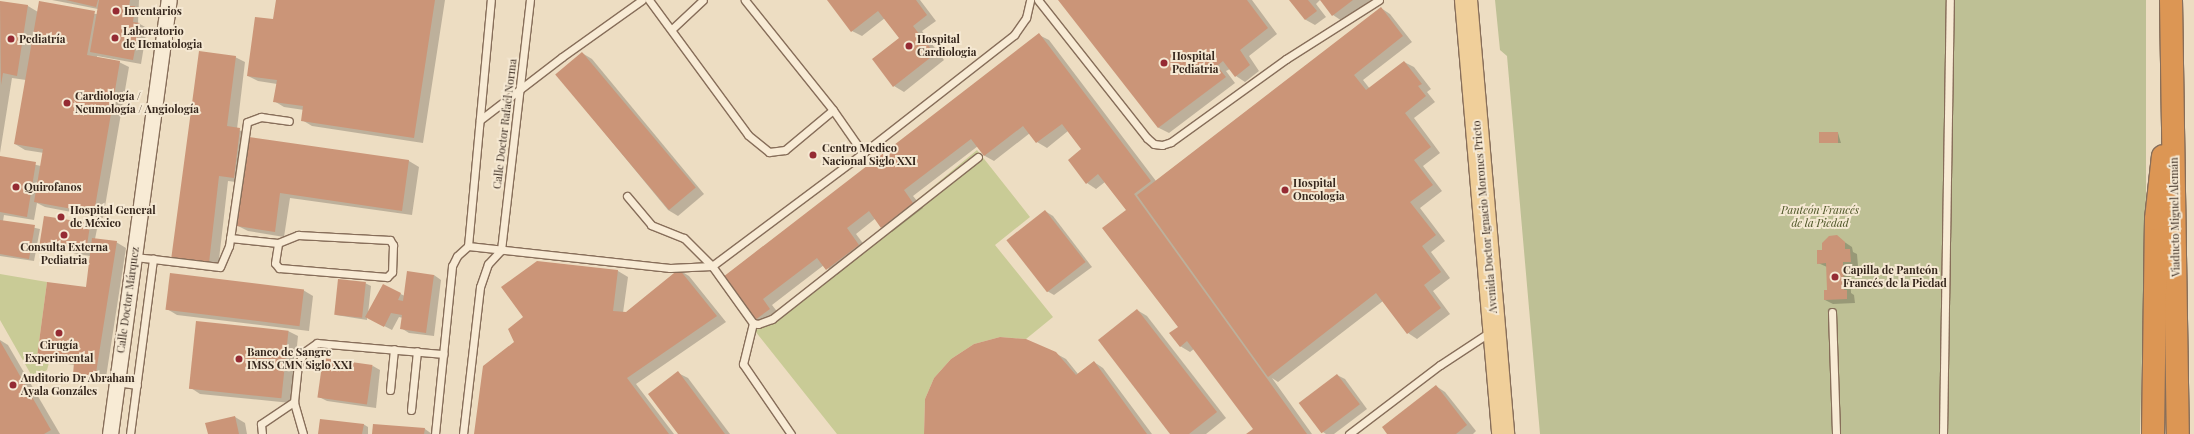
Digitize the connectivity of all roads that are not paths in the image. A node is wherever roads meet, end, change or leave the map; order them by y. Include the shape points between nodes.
1 (169, 0) edge
2 (491, 0) edge
3 (530, 0) edge
4 (642, 0) edge
5 (649, 0) edge
6 (703, 0) edge
7 (745, 0) edge
8 (1030, 0) edge
9 (1038, 0) edge
10 (1379, 0) edge
11 (1465, 0) edge
12 (1950, 0) edge
13 (2171, 0) edge
14 (672, 29) junction
15 (520, 92) junction
16 (2173, 106) junction
17 (833, 110) junction
18 (480, 120) junction
19 (289, 121) dead end
20 (863, 153) junction
21 (978, 157) dead end
22 (627, 196) dead end
23 (230, 238) junction
24 (278, 243) junction
25 (468, 246) junction
26 (502, 250) junction
27 (134, 257) junction
28 (153, 260) junction
29 (712, 266) junction
30 (1832, 312) dead end
31 (753, 323) junction
32 (1496, 329) junction
33 (394, 349) junction
34 (418, 351) junction
35 (444, 354) junction
36 (117, 382) junction
37 (137, 385) junction
38 (390, 390) dead end
39 (294, 402) junction
40 (411, 410) dead end
41 (110, 434) edge
42 (130, 434) edge
43 (262, 434) edge
44 (303, 434) edge
45 (435, 434) edge
46 (463, 434) edge
47 (791, 434) edge
48 (1349, 434) edge
49 (1503, 434) edge
50 (1836, 434) edge
51 (1943, 434) edge
52 (2153, 434) edge
53 (2178, 434) edge

1 - 27 street, Calle Doctor Márquez
2 - 18 lane
3 - 15 lane, Calle Doctor Rafaél Norma
4 - 15 lane via 562,57
5 - 14 lane
6 - 14 lane
7 - 17 lane
8 - 20 lane via 1026,18 1014,35
9 - 10 lane via 1147,138 1154,144 1162,145 1171,142 1286,60
11 - 32 main road, Avenida Doctor Ignacio Morones Prieto
12 - 51 lane
13 - 16 highway, Viaducto Miguel Alemán
14 - 17 lane via 748,135 769,152 785,150
15 - 18 lane
15 - 26 lane, Calle Doctor Rafaél Norma
16 - 52 highway via 2162,161 2156,219
16 - 53 highway, Viaducto Miguel Alemán
17 - 20 lane
18 - 25 lane
19 - 23 lane via 261,117 247,122
20 - 29 lane
21 - 31 lane via 772,319 758,324
22 - 29 lane via 650,225 684,238
23 - 24 lane
23 - 28 lane via 227,254 217,268
24 - 24 lane via 275,262 279,268 388,277 392,272 394,245 390,240 298,235
25 - 26 lane
25 - 35 lane via 457,256 452,266
26 - 29 lane via 670,268
26 - 46 lane via 488,264 480,287
27 - 28 lane
27 - 36 street, Calle Doctor Márquez
28 - 37 lane
29 - 31 lane
30 - 50 lane
31 - 47 lane via 743,364
32 - 48 lane via 1440,365
32 - 49 main road, Avenida Doctor Ignacio Morones Prieto
33 - 34 lane
33 - 38 lane
33 - 39 lane via 317,343 304,352 298,365
34 - 35 lane
34 - 40 lane
35 - 45 lane
36 - 37 lane
36 - 41 street, Calle Doctor Márquez
37 - 42 lane
39 - 43 lane via 261,424
39 - 44 lane

